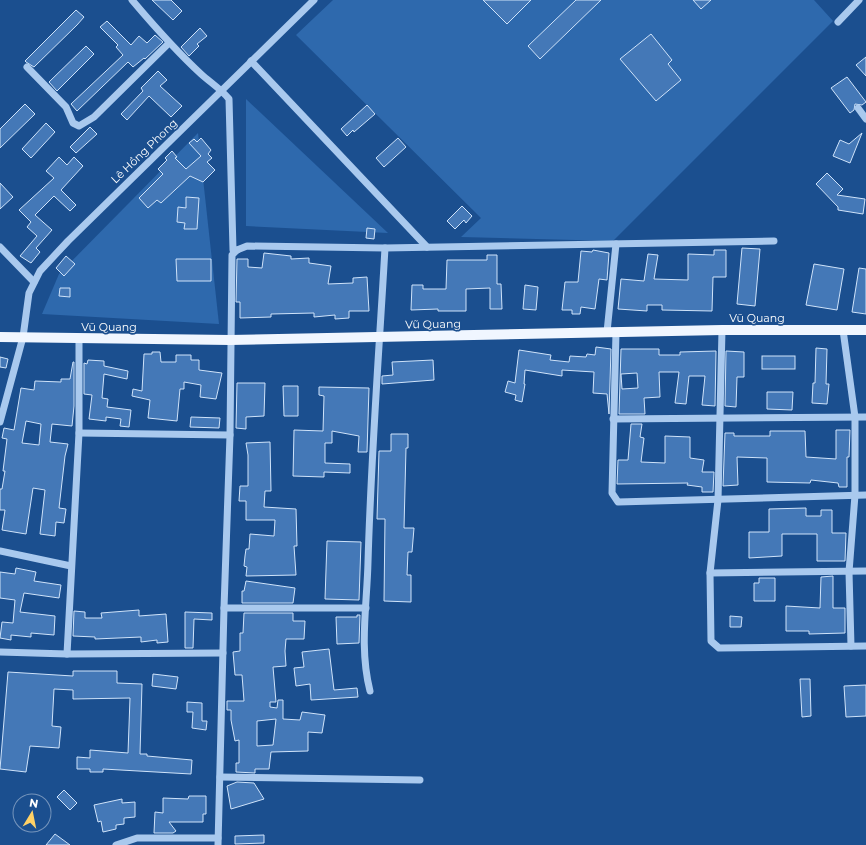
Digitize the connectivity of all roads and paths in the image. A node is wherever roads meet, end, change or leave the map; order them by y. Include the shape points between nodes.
1 (132, 0) edge
2 (314, 0) edge
3 (859, 0) edge
4 (838, 22) dead end
5 (169, 43) junction
6 (251, 61) junction
7 (27, 67) dead end
8 (222, 90) junction
9 (858, 108) dead end
10 (866, 119) edge
11 (774, 241) dead end
12 (616, 244) junction
13 (0, 247) edge
14 (427, 247) junction
15 (385, 248) junction
16 (238, 250) junction
17 (34, 282) junction
18 (722, 330) junction
19 (843, 330) junction
20 (866, 330) edge
21 (611, 332) junction
22 (0, 337) edge
23 (379, 337) junction
24 (23, 338) junction
25 (79, 339) junction
26 (230, 340) junction
27 (855, 417) junction
28 (866, 417) edge
29 (719, 418) junction
30 (613, 419) junction
31 (0, 422) edge
32 (78, 432) junction
33 (230, 435) junction
34 (854, 495) junction
35 (866, 495) edge
36 (718, 500) junction
37 (0, 551) edge
38 (71, 566) junction
39 (866, 571) edge
40 (849, 572) junction
41 (710, 573) junction
42 (224, 608) junction
43 (366, 608) junction
44 (851, 646) junction
45 (866, 646) edge
46 (0, 652) edge
47 (223, 653) junction
48 (67, 654) junction
49 (370, 691) dead end
50 (220, 777) junction
51 (420, 780) dead end
52 (218, 842) edge
53 (116, 845) edge

1 - 5 street
2 - 6 street, Lê Hồng Phong
3 - 4 street
5 - 7 street via 94,117 79,126 73,123 66,107
5 - 8 street
6 - 8 street, Lê Hồng Phong
6 - 14 street
8 - 16 street via 228,99 233,250
8 - 17 street, Lê Hồng Phong via 68,241 40,271
9 - 10 street
11 - 12 street
12 - 14 street
12 - 21 street
13 - 17 street
14 - 15 street
15 - 16 street via 247,246
15 - 23 street
16 - 26 street via 232,255
17 - 24 street, Lê Hồng Phong via 29,293
18 - 19 main road, Vũ Quang
18 - 21 main road, Vũ Quang
18 - 29 street
19 - 20 main road, Vũ Quang
19 - 27 street
21 - 23 main road, Vũ Quang
21 - 30 street
22 - 24 main road, Vũ Quang
23 - 26 main road, Vũ Quang
23 - 43 street
24 - 25 main road, Vũ Quang
24 - 31 street, Lê Hồng Phong
25 - 26 main road, Vũ Quang
25 - 32 street
26 - 33 street
27 - 28 street
27 - 29 street
27 - 34 street
29 - 30 street
29 - 36 street
30 - 36 street via 612,492 616,500 623,503
32 - 33 street
32 - 38 street
33 - 42 street
34 - 35 street
34 - 36 street
34 - 40 street
36 - 41 street
37 - 38 street
38 - 48 street
39 - 40 street
40 - 41 street
40 - 44 street
41 - 44 street via 710,641 719,648
42 - 43 street
42 - 47 street
43 - 49 street via 365,651
44 - 45 street
46 - 48 street
47 - 48 street
47 - 50 street
50 - 51 street
50 - 52 street
52 - 53 street via 137,838

